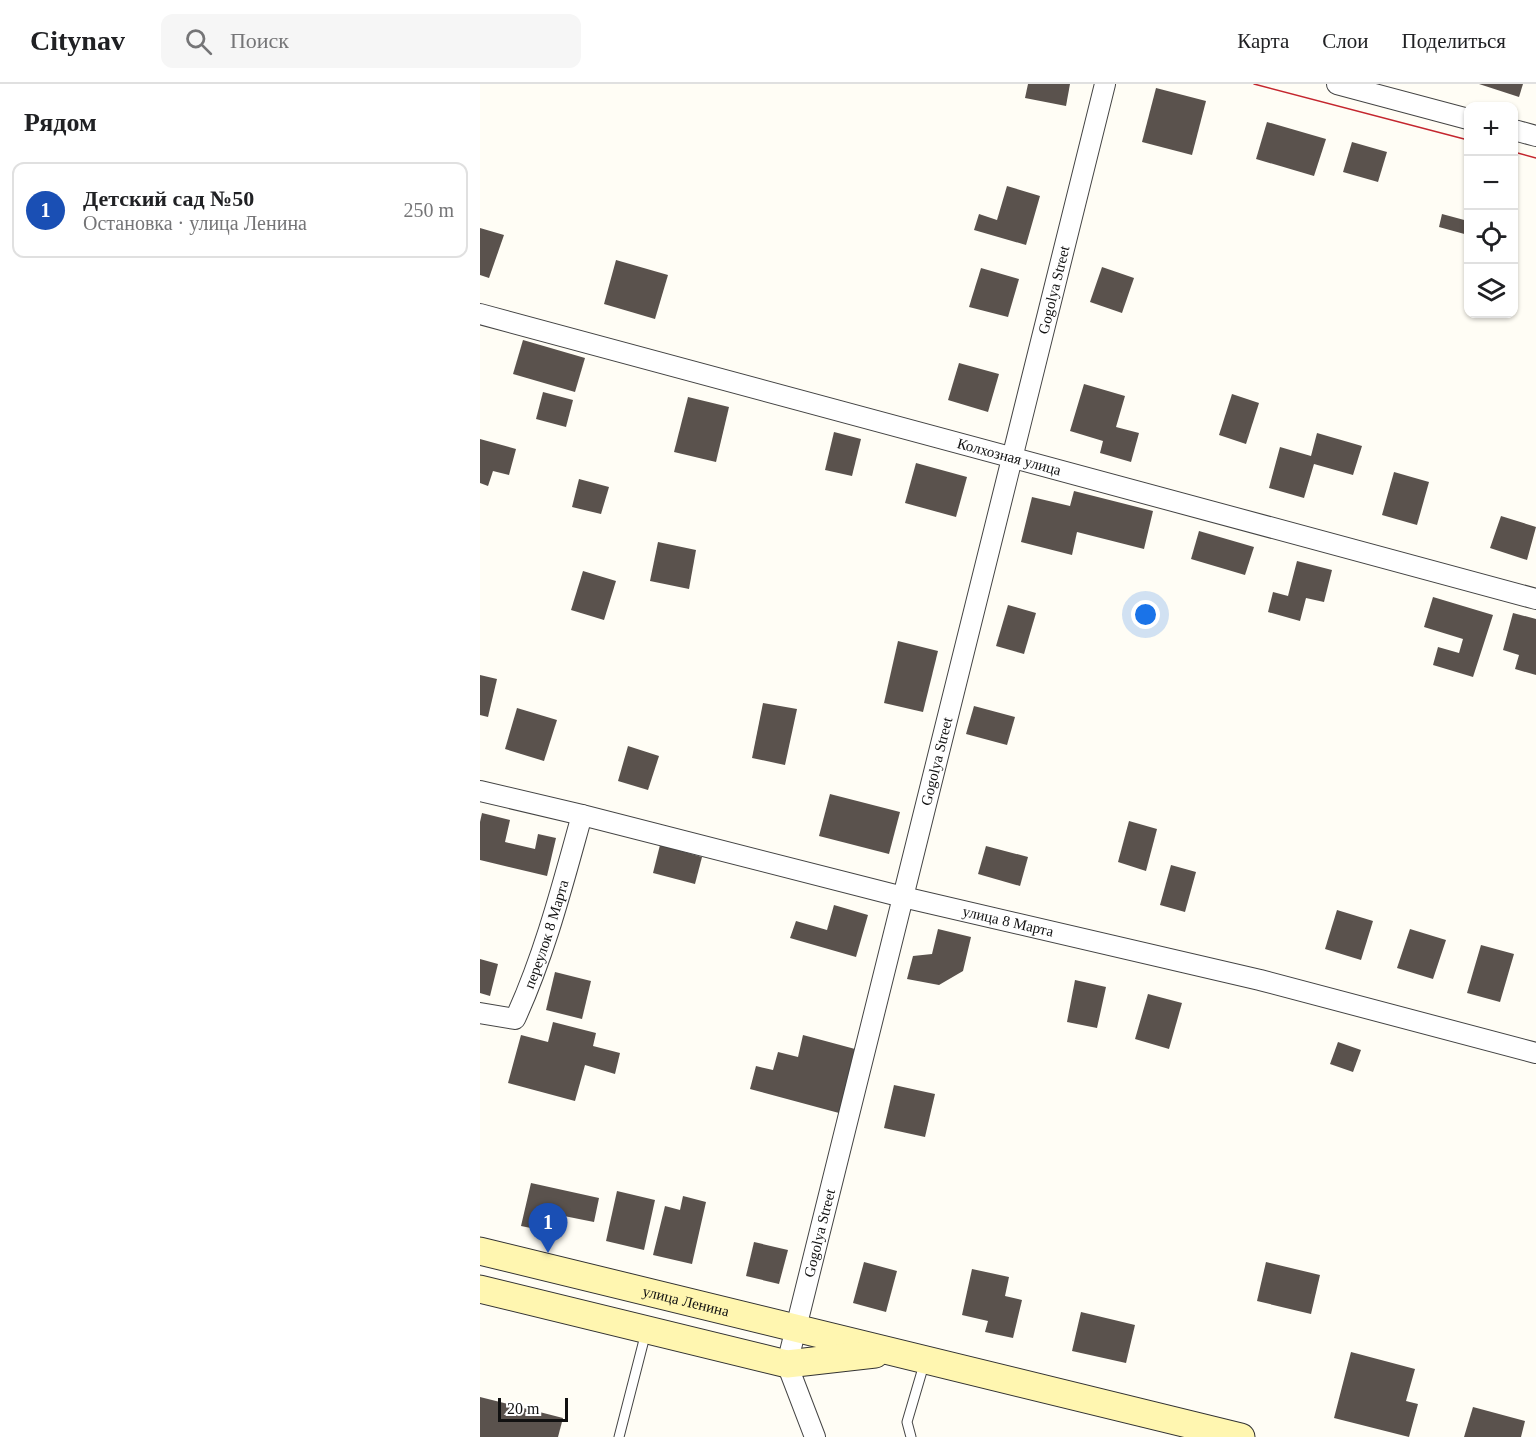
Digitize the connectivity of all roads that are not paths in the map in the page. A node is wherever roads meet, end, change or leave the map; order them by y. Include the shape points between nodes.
1 (1106, 84) edge
2 (1337, 84) edge
3 (1464, 118) edge
4 (1518, 131) edge
5 (1536, 136) edge
6 (480, 314) edge
7 (1012, 458) junction
8 (1536, 599) edge
9 (480, 791) edge
10 (582, 815) junction
11 (903, 897) junction
12 (480, 1012) edge
13 (1536, 1053) edge
14 (480, 1251) edge
15 (480, 1289) edge
16 (796, 1329) junction
17 (646, 1330) junction
18 (891, 1352) junction
19 (925, 1360) junction
20 (787, 1364) junction
21 (619, 1437) edge
22 (814, 1437) edge
23 (911, 1437) edge
24 (1241, 1437) edge

1 - 7 street, Gogolya Street
2 - 3 street
4 - 5 street
6 - 7 street, Колхозная улица
7 - 8 street, Колхозная улица
7 - 11 street, Gogolya Street
9 - 10 street, улица 8 Марта
10 - 11 street, улица 8 Марта
10 - 12 street, переулок 8 Марта via 554,915 515,1019
11 - 13 street, улица 8 Марта via 1260,980
11 - 16 street, Gogolya Street
14 - 16 main road, улица Ленина
15 - 17 main road, улица Ленина
16 - 18 main road, улица Ленина
16 - 20 street, Gogolya Street
17 - 20 main road, улица Ленина
17 - 21 lane
18 - 19 main road, улица Ленина
18 - 20 main road, улица Ленина
19 - 23 lane via 907,1422
19 - 24 main road, улица Ленина
20 - 22 street

